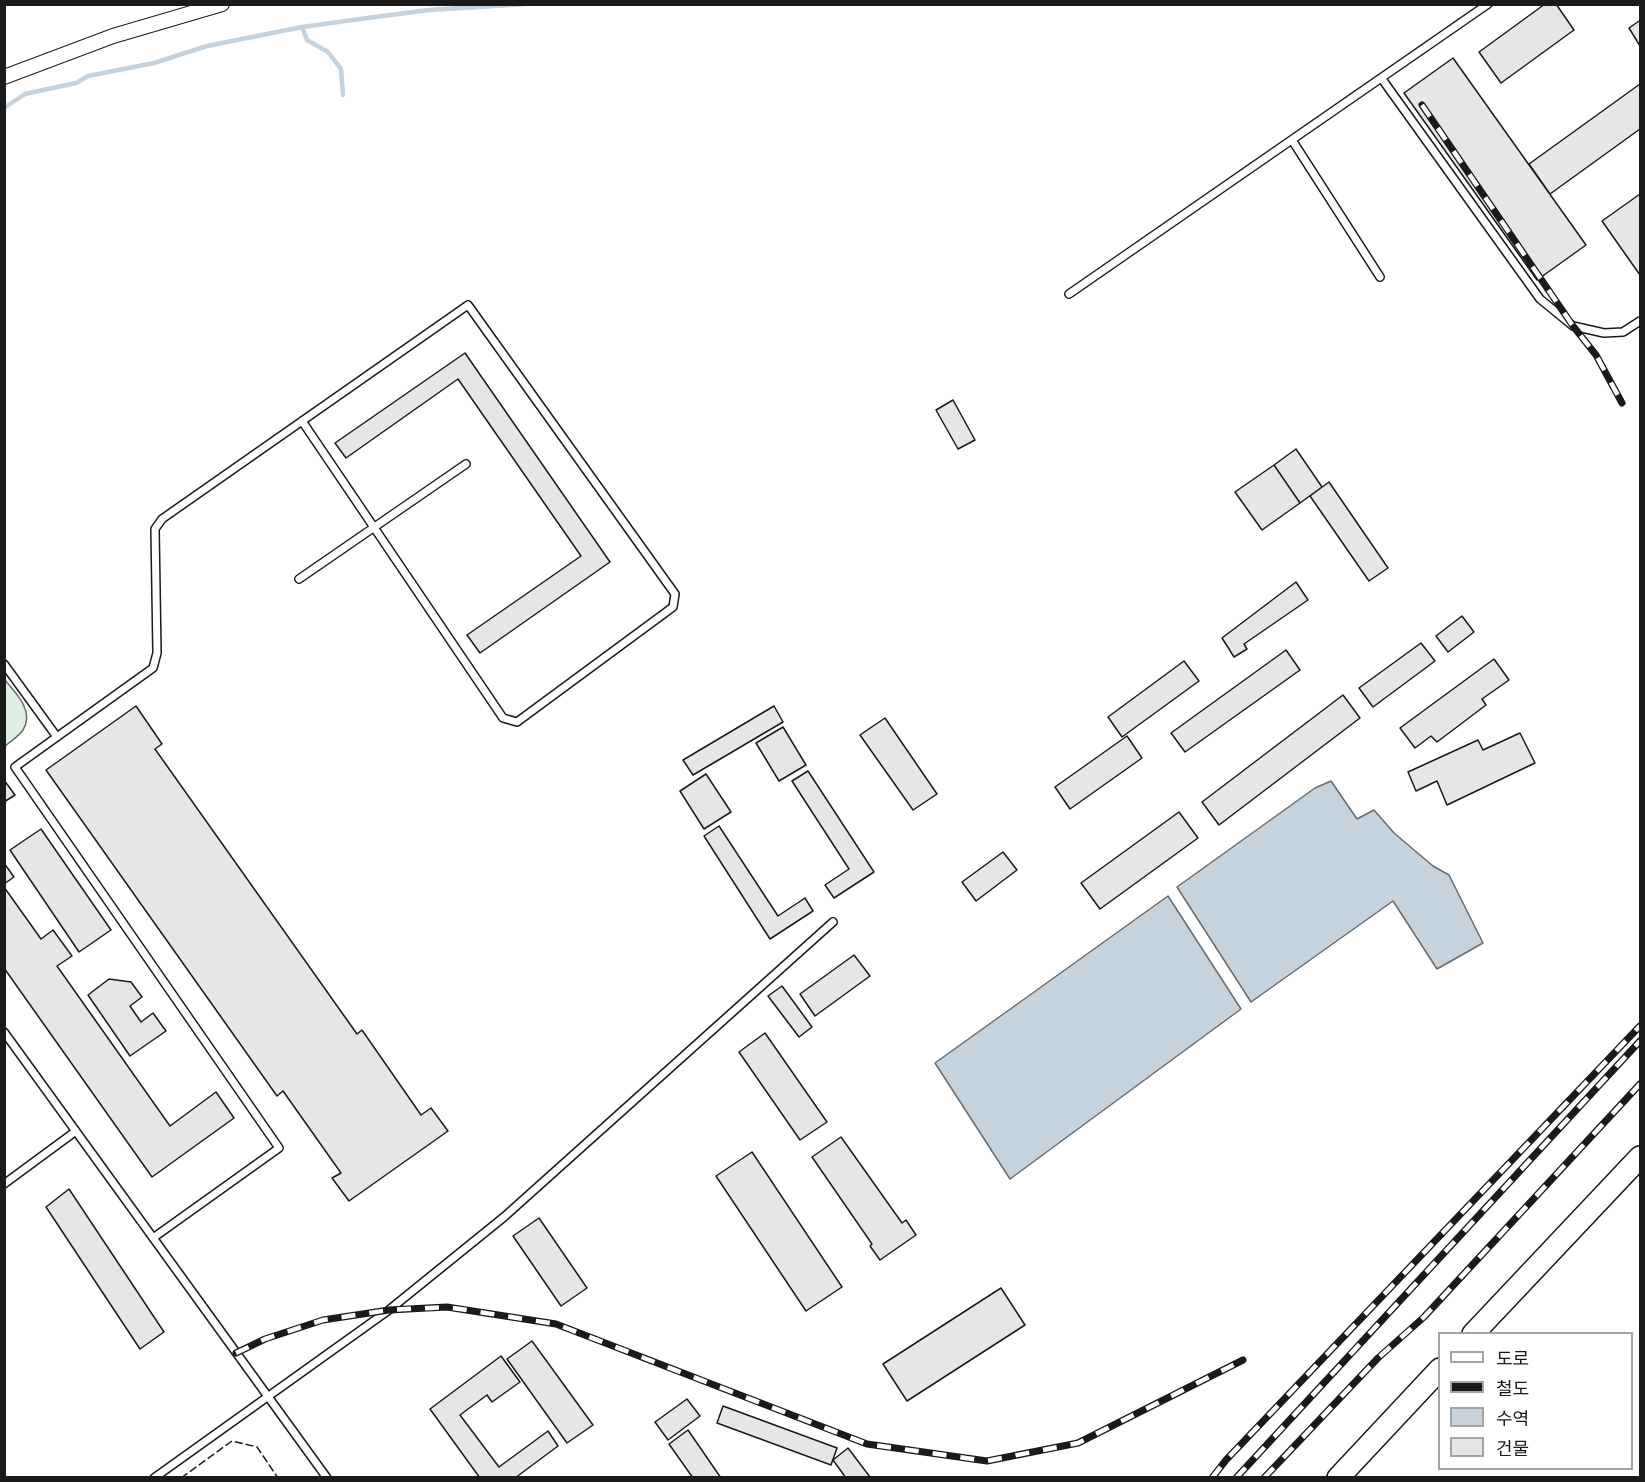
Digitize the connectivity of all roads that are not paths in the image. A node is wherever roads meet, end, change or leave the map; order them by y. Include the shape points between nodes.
1 (222, 4) edge
2 (1488, 4) edge
3 (4, 77) edge
4 (1382, 79) junction
5 (1292, 140) junction
6 (1380, 277) dead end
7 (1069, 294) dead end
8 (1641, 321) edge
9 (302, 421) junction
10 (466, 464) dead end
11 (374, 528) junction
12 (299, 579) dead end
13 (4, 664) edge
14 (57, 737) junction
15 (832, 921) dead end
16 (4, 1032) edge
17 (76, 1131) junction
18 (1641, 1157) edge
19 (4, 1184) edge
20 (153, 1238) junction
21 (1475, 1332) edge
22 (1438, 1371) edge
23 (268, 1397) junction
24 (154, 1478) edge
25 (327, 1478) edge
26 (1338, 1478) edge

1 - 3 street via 113,36
2 - 4 lane
4 - 5 lane
4 - 8 lane via 1540,299 1573,326 1604,333 1623,332
5 - 6 lane
5 - 7 lane
9 - 11 lane
9 - 11 lane via 468,305 675,594 673,608 517,722 503,718
9 - 14 lane via 162,519 155,529 157,653 153,668
10 - 11 lane
11 - 12 lane
13 - 14 lane
14 - 20 lane via 15,767 279,1148
15 - 23 lane via 504,1217 389,1310
16 - 17 lane
17 - 19 lane
17 - 20 lane
18 - 21 main road
20 - 23 lane
22 - 26 main road
23 - 24 lane
23 - 25 lane

